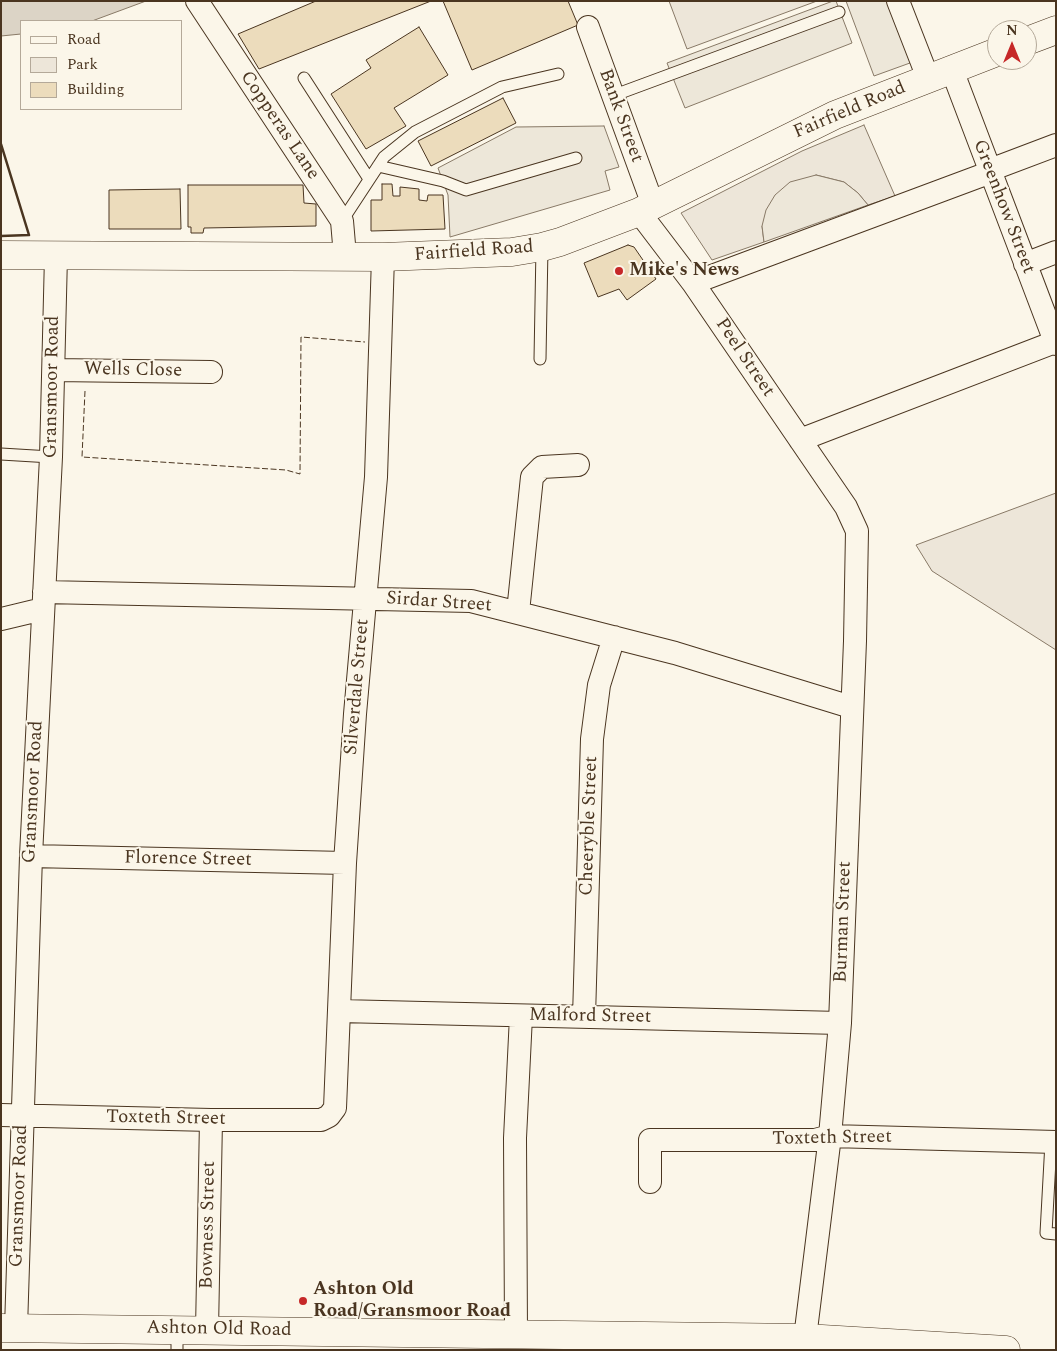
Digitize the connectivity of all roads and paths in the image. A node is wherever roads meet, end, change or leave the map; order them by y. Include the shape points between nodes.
1 (197, 1) edge
2 (898, 1) edge
3 (840, 12) dead end
4 (588, 27) dead end
5 (1056, 30) edge
6 (1037, 37) edge
7 (987, 56) edge
8 (558, 74) dead end
9 (940, 74) junction
10 (304, 78) dead end
11 (612, 96) junction
12 (1056, 145) edge
13 (576, 158) dead end
14 (378, 166) junction
15 (990, 171) junction
16 (369, 179) junction
17 (646, 208) junction
18 (342, 221) junction
19 (542, 247) junction
20 (1056, 252) edge
21 (1, 255) edge
22 (56, 256) junction
23 (345, 256) junction
24 (383, 257) junction
25 (1025, 264) junction
26 (693, 283) junction
27 (1056, 343) edge
28 (540, 359) dead end
29 (54, 370) junction
30 (211, 372) dead end
31 (800, 440) junction
32 (1, 454) edge
33 (51, 457) junction
34 (578, 465) dead end
35 (846, 507) joint
36 (366, 598) junction
37 (43, 600) junction
38 (518, 612) junction
39 (1, 619) edge
40 (614, 637) junction
41 (851, 706) junction
42 (31, 856) junction
43 (345, 863) junction
44 (340, 1011) junction
45 (521, 1016) junction
46 (584, 1017) junction
47 (840, 1023) junction
48 (12, 1115) edge
49 (329, 1116) joint
50 (211, 1120) junction
51 (830, 1136) junction
52 (1054, 1142) edge
53 (650, 1182) dead end
54 (1056, 1234) edge
55 (9, 1328) edge
56 (207, 1330) junction
57 (516, 1334) junction
58 (805, 1338) junction
59 (177, 1340) edge
60 (565, 1342) edge
61 (1006, 1350) edge

1 - 18 street, Copperas Lane
2 - 9 street, Greenhow Street
3 - 11 lane
4 - 11 street, Bank Street
5 - 6 main road
7 - 9 main road, Fairfield Road
8 - 14 lane via 502,87 415,132 384,157
9 - 15 street, Greenhow Street
9 - 17 main road, Fairfield Road via 799,131
10 - 16 lane
11 - 17 street, Bank Street
12 - 15 street
13 - 14 lane via 466,190 443,181
14 - 16 lane
15 - 25 street, Greenhow Street
15 - 26 street
16 - 18 lane
17 - 19 main road, Fairfield Road
17 - 26 street, Peel Street
18 - 23 street, Copperas Lane
19 - 24 main road, Fairfield Road via 512,252
19 - 28 lane
20 - 25 street
21 - 22 main road, Fairfield Road
22 - 23 main road, Fairfield Road
22 - 29 street, Gransmoor Road
23 - 24 main road, Fairfield Road
24 - 36 street, Silverdale Street via 376,477
25 - 27 street, Greenhow Street
26 - 31 street, Peel Street
27 - 31 street
29 - 30 street, Wells Close
29 - 33 street, Gransmoor Road
31 - 35 street, Peel Street
32 - 33 lane
33 - 37 street, Gransmoor Road
34 - 38 street via 542,467 532,477
35 - 41 street, Burman Street via 857,531
36 - 37 street, Sirdar Street
36 - 38 street, Sirdar Street via 471,601
36 - 43 street, Silverdale Street
37 - 39 street, Sirdar Street
37 - 42 street, Gransmoor Road
38 - 40 street, Sirdar Street
40 - 41 street, Sirdar Street
40 - 46 street, Cheeryble Street via 599,685 592,740
41 - 47 street, Burman Street
42 - 43 street, Florence Street
42 - 48 street, Gransmoor Road
43 - 44 street, Silverdale Street
44 - 45 street, Malford Street
44 - 49 street, Silverdale Street via 335,1108
45 - 46 street, Malford Street
45 - 57 street via 515,1138
46 - 47 street, Malford Street
47 - 51 street, Burman Street
48 - 50 street, Toxteth Street
48 - 55 street, Gransmoor Road
49 - 50 street, Toxteth Street via 321,1120
50 - 56 street, Bowness Street
51 - 52 street, Toxteth Street
51 - 53 street, Toxteth Street via 815,1140 650,1140
51 - 58 street, Burman Street
52 - 54 lane via 1046,1233
55 - 59 main road, Ashton Old Road
56 - 57 main road, Ashton Old Road
56 - 59 main road, Ashton Old Road
57 - 60 main road, Ashton Old Road
58 - 60 main road, Ashton Old Road
58 - 61 main road, Ashton Old Road

